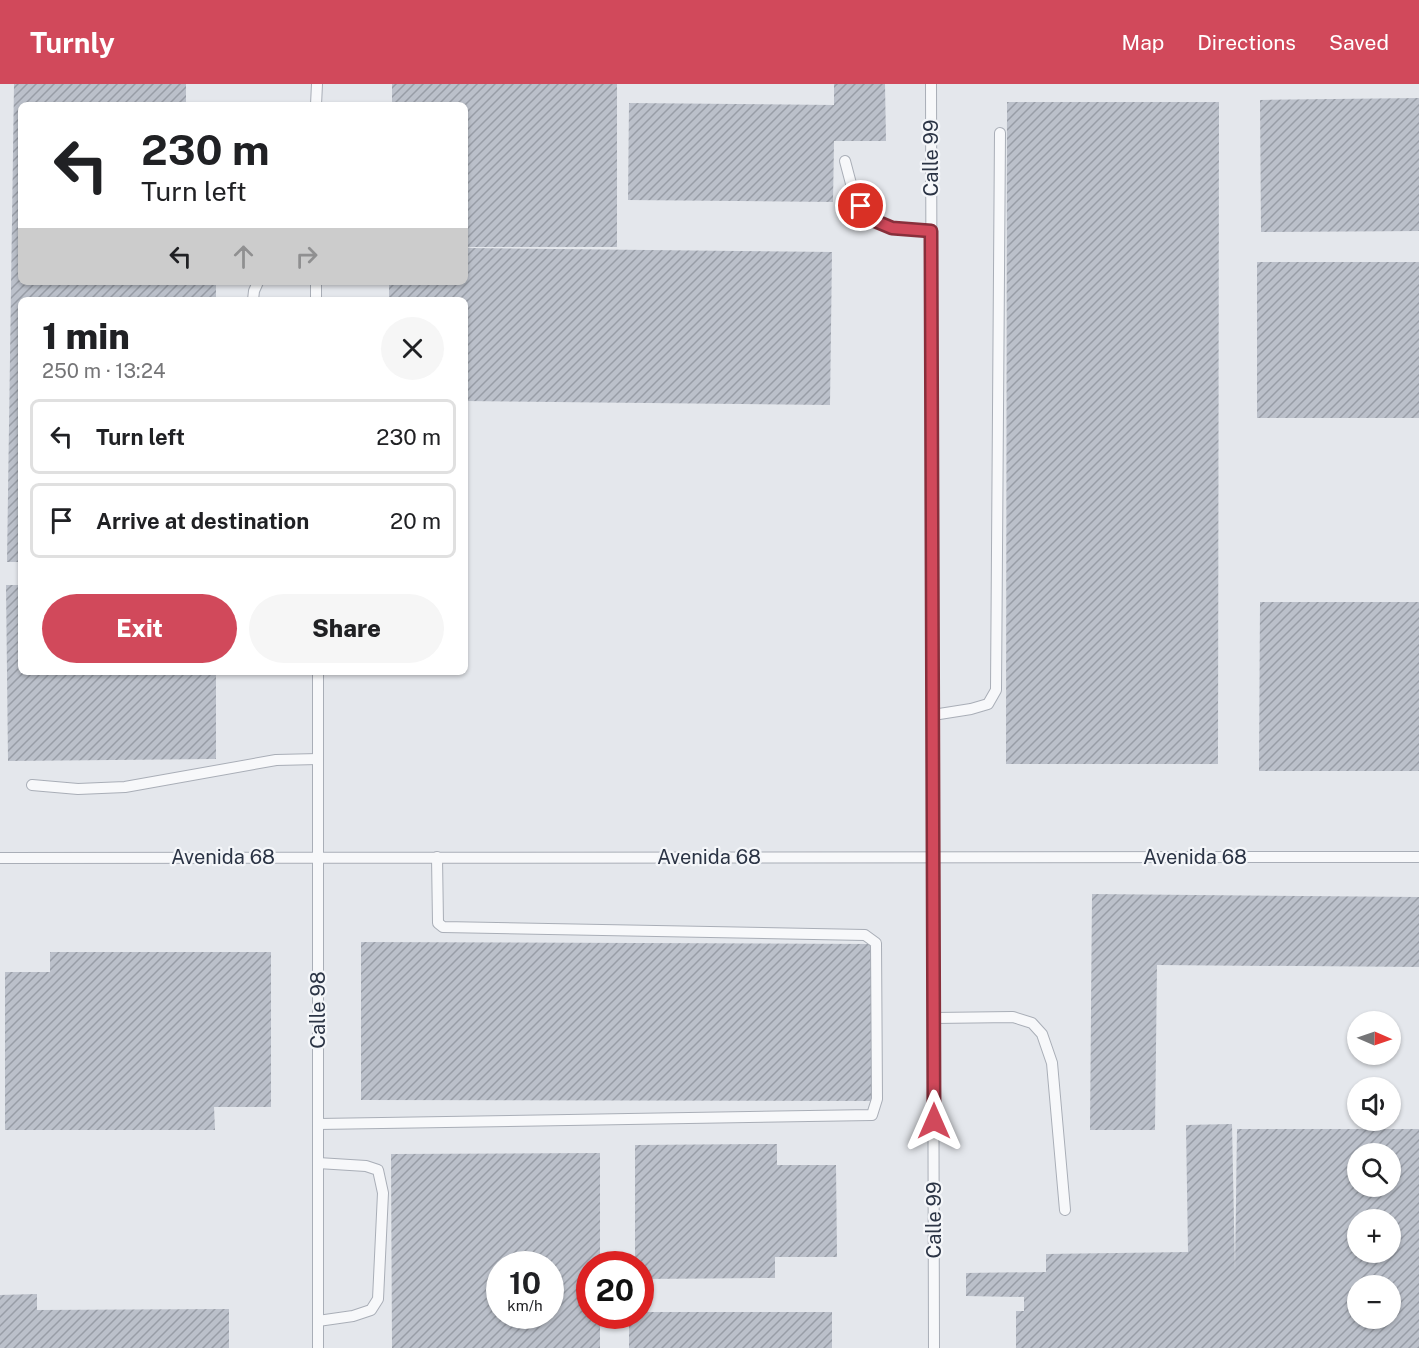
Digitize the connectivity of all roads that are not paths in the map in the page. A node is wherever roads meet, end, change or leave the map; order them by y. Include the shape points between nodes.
1 (316, 84) edge
2 (931, 84) edge
3 (316, 102) edge
4 (1000, 133) dead end
5 (845, 161) dead end
6 (931, 231) junction
7 (318, 675) edge
8 (933, 715) junction
9 (318, 759) junction
10 (32, 786) dead end
11 (934, 856) junction
12 (318, 857) junction
13 (436, 857) junction
14 (1419, 857) edge
15 (0, 858) edge
16 (933, 1018) junction
17 (318, 1124) junction
18 (318, 1163) junction
19 (1065, 1210) dead end
20 (318, 1321) junction
21 (318, 1348) edge
22 (934, 1348) edge

1 - 3 lane
2 - 6 lane, Calle 99
4 - 8 lane via 996,690 988,704
5 - 6 lane via 854,195 868,218 892,228
6 - 8 lane, Calle 99
7 - 9 lane, Calle 98
8 - 11 lane, Calle 99
9 - 10 lane via 276,760 125,787
9 - 12 lane, Calle 98
11 - 13 lane, Avenida 68
11 - 14 lane, Avenida 68
11 - 16 lane, Calle 99
12 - 13 lane, Avenida 68
12 - 15 lane, Avenida 68
12 - 17 lane, Calle 98
13 - 17 lane via 438,922 443,927 865,935 876,943 877,1099 872,1115
16 - 19 lane via 1013,1017 1032,1023 1042,1034 1052,1063
16 - 22 lane, Calle 99
17 - 18 lane, Calle 98
18 - 20 lane, Calle 98
18 - 20 lane via 378,1170 383,1193 378,1299 371,1310
20 - 21 lane, Calle 98

